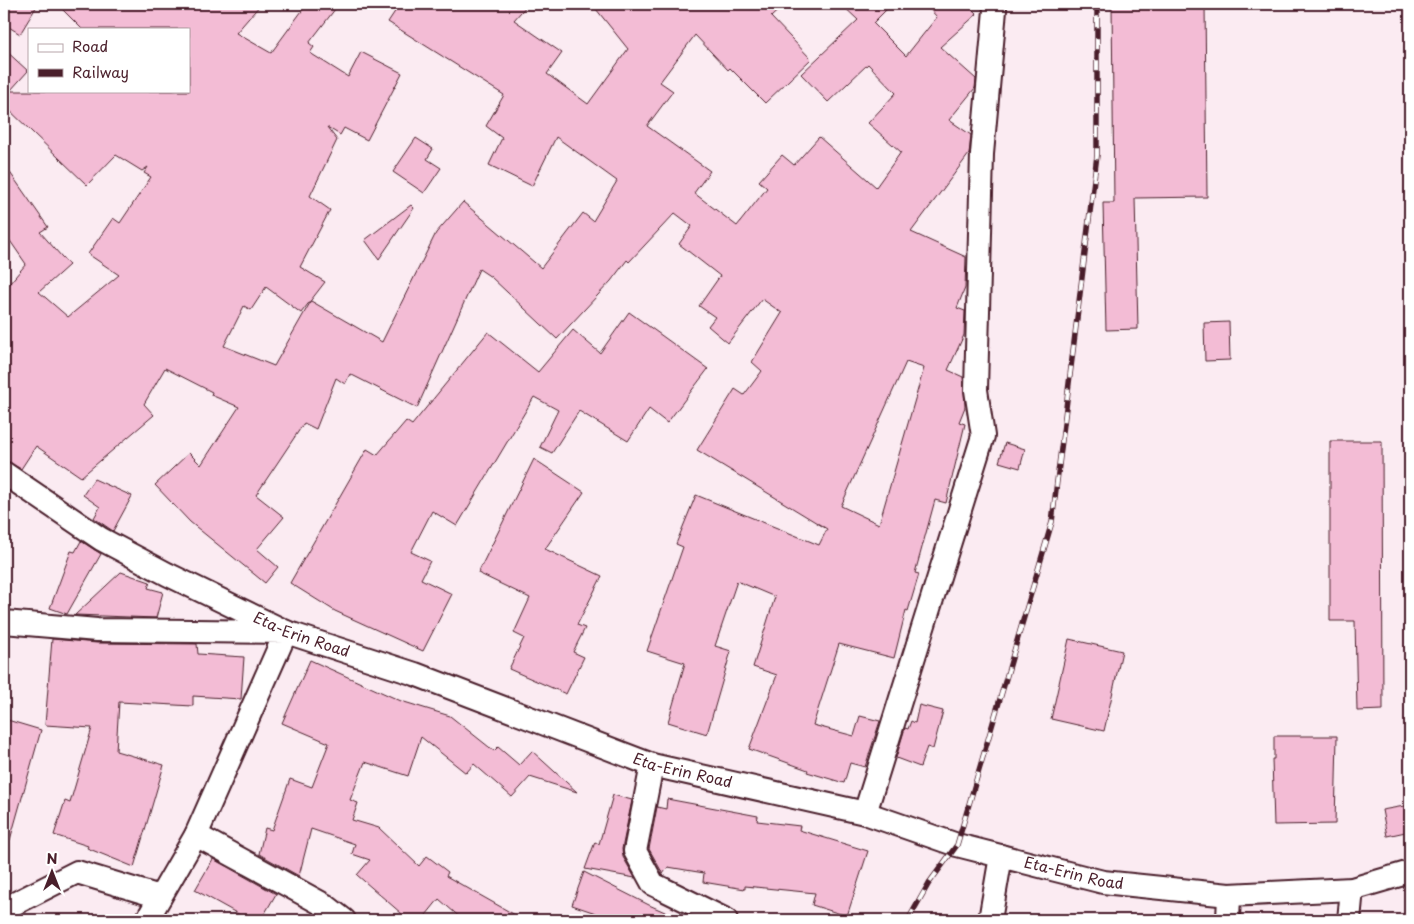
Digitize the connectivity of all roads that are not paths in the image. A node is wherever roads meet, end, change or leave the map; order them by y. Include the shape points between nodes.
1 (994, 4) edge
2 (4, 473) edge
3 (4, 622) edge
4 (286, 632) junction
5 (652, 765) junction
6 (865, 813) junction
7 (196, 835) junction
8 (1001, 856) junction
9 (1410, 872) edge
10 (1352, 889) junction
11 (1229, 895) junction
12 (160, 897) junction
13 (4, 910) edge
14 (147, 920) edge
15 (344, 920) edge
16 (726, 920) edge
17 (990, 920) edge
18 (1228, 920) edge
19 (1350, 920) edge

1 - 6 street via 982,154 976,390 983,436
2 - 4 street, Eta-Erin Road via 101,539
3 - 4 street via 97,630
4 - 5 street, Eta-Erin Road via 415,674
4 - 7 street
5 - 6 street, Eta-Erin Road
5 - 16 street via 635,851 653,884
6 - 8 street, Eta-Erin Road via 957,845
7 - 12 street
7 - 15 street via 326,906
8 - 11 street, Eta-Erin Road via 1103,882
8 - 17 street
9 - 10 street, Eta-Erin Road
10 - 11 street, Eta-Erin Road
10 - 19 street
11 - 18 street
12 - 13 street via 76,872
12 - 14 street

